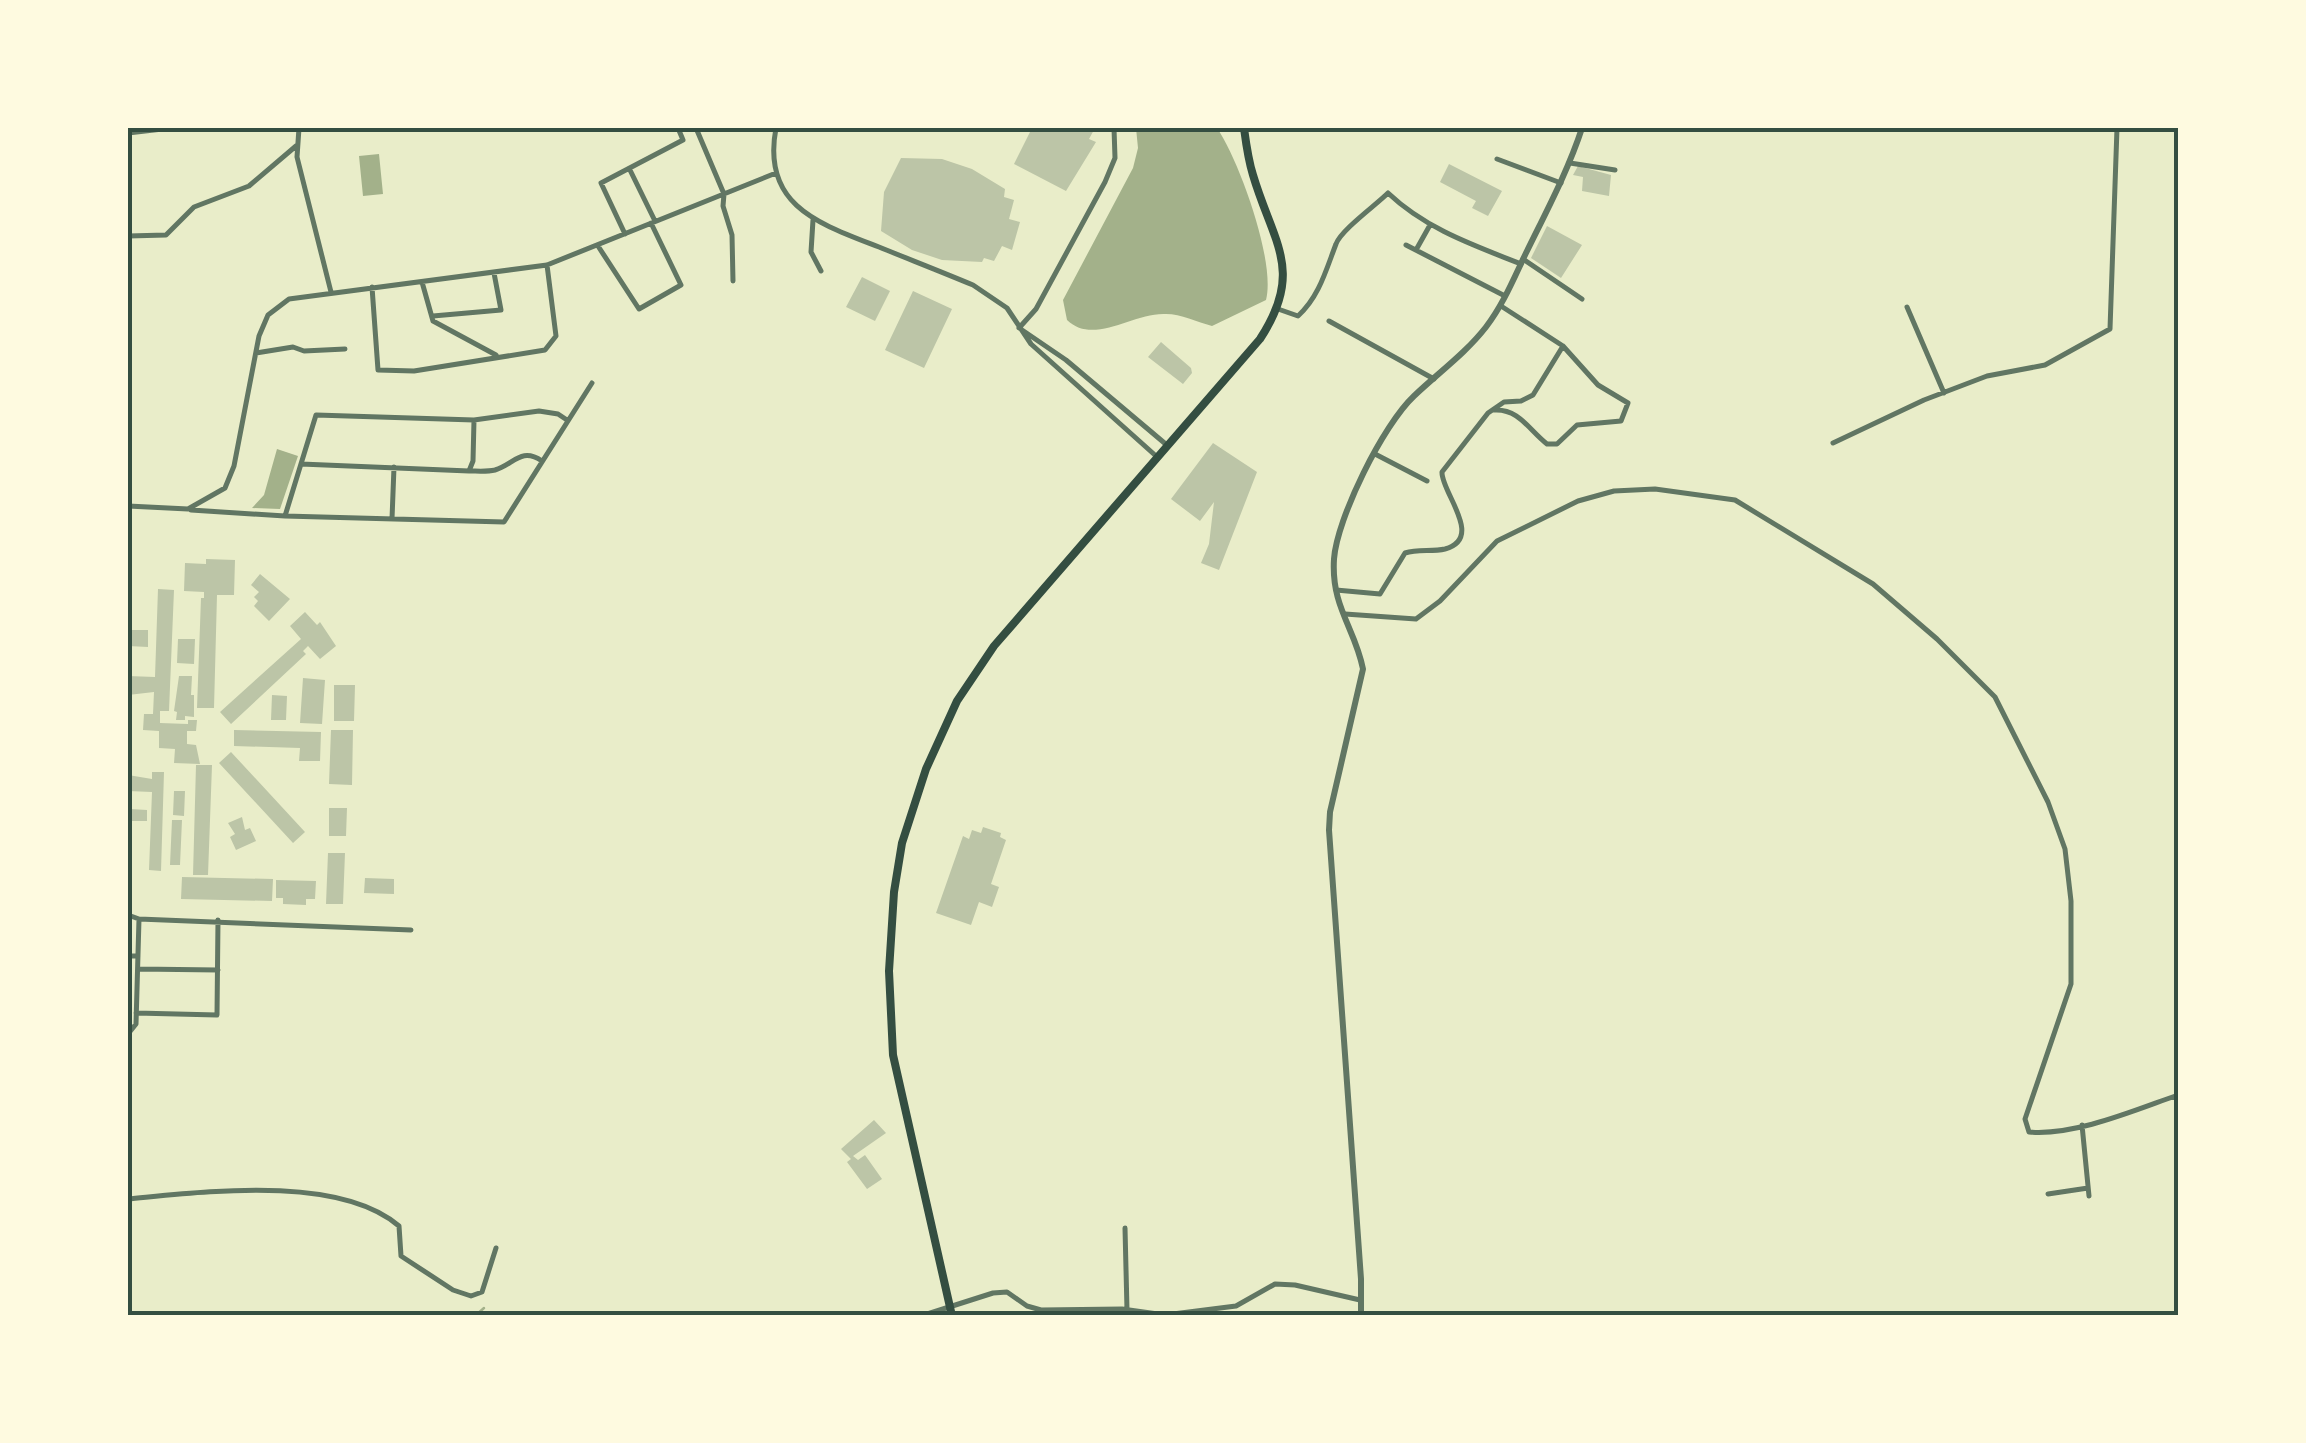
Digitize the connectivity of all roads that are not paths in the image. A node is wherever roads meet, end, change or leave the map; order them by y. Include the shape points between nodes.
1 (171, 128) edge
2 (299, 128) edge
3 (678, 128) edge
4 (696, 128) edge
5 (776, 128) edge
6 (1114, 128) edge
7 (1251, 128) edge
8 (1582, 128) edge
9 (2118, 128) edge
10 (128, 133) edge
11 (296, 146) junction
12 (1497, 159) dead end
13 (1570, 163) junction
14 (630, 170) junction
15 (1615, 170) dead end
16 (776, 174) junction
17 (1561, 183) junction
18 (724, 194) junction
19 (813, 220) junction
20 (653, 222) junction
21 (1430, 225) junction
22 (625, 234) junction
23 (128, 236) edge
24 (1406, 245) dead end
25 (598, 246) junction
26 (1416, 250) junction
27 (1522, 262) junction
28 (547, 265) junction
29 (821, 272) dead end
30 (494, 273) junction
31 (422, 282) junction
32 (733, 282) dead end
33 (372, 286) junction
34 (331, 292) junction
35 (1505, 296) junction
36 (1582, 299) dead end
37 (1500, 306) junction
38 (1907, 307) dead end
39 (1278, 309) junction
40 (432, 316) junction
41 (1329, 321) dead end
42 (1019, 328) junction
43 (1563, 346) junction
44 (345, 349) dead end
45 (256, 353) junction
46 (498, 356) junction
47 (1434, 378) junction
48 (592, 382) dead end
49 (1944, 392) junction
50 (1492, 410) junction
51 (474, 420) junction
52 (567, 420) junction
53 (1833, 443) dead end
54 (1168, 446) junction
55 (1375, 454) junction
56 (1158, 458) junction
57 (542, 461) junction
58 (301, 464) junction
59 (394, 467) junction
60 (469, 471) junction
61 (1427, 481) dead end
62 (128, 506) edge
63 (188, 509) junction
64 (286, 516) junction
65 (392, 519) junction
66 (1335, 590) junction
67 (1340, 614) junction
68 (128, 914) edge
69 (138, 919) junction
70 (218, 920) junction
71 (411, 930) dead end
72 (128, 956) edge
73 (138, 956) junction
74 (138, 969) junction
75 (218, 970) junction
76 (128, 998) edge
77 (137, 998) junction
78 (136, 1013) junction
79 (128, 1034) edge
80 (2177, 1096) edge
81 (2178, 1110) edge
82 (2082, 1125) junction
83 (2048, 1194) dead end
84 (128, 1198) edge
85 (1125, 1228) dead end
86 (496, 1248) dead end
87 (1361, 1300) junction
88 (1127, 1310) junction
89 (921, 1316) edge
90 (952, 1316) edge
91 (1361, 1316) edge

1 - 10 street
2 - 11 street
3 - 14 street via 684,140
4 - 18 street
5 - 16 street
6 - 42 street via 1112,166 1036,310
7 - 39 main road via 1253,174 1280,246 1284,283
8 - 13 street
9 - 49 street via 2110,329 2045,365
11 - 23 street via 248,186 194,207 166,235
11 - 34 street
12 - 17 street
13 - 15 street
13 - 17 street
14 - 20 street
14 - 22 street via 602,183
16 - 18 street
16 - 19 street
17 - 27 street
18 - 20 street
18 - 32 street
19 - 29 street via 811,252
19 - 42 street via 973,285 1007,308
20 - 22 street
20 - 25 street via 681,285 639,310
21 - 26 street
21 - 27 street
21 - 39 street via 1388,193 1337,240 1307,308 1298,316
22 - 25 street
24 - 26 street
25 - 28 street
26 - 35 street
27 - 35 street
27 - 36 street
28 - 30 street
28 - 46 street via 556,336 545,350
30 - 31 street
30 - 40 street via 501,310
31 - 33 street
31 - 40 street
33 - 34 street
33 - 46 street via 378,370 414,371
34 - 45 street via 279,304 263,326
35 - 37 street
37 - 43 street
37 - 47 street
38 - 49 street
39 - 54 main road
40 - 46 street
41 - 47 street
42 - 54 street
42 - 56 street
43 - 50 street via 1532,396
43 - 50 street via 1598,385 1628,403 1621,422 1578,425 1557,444 1547,444 1516,413
44 - 45 street
45 - 63 street via 231,477 220,492
47 - 55 street via 1400,411
48 - 52 street
49 - 53 street
50 - 66 street via 1442,472 1462,522 1454,545 1405,553 1380,594
51 - 52 street via 539,411
51 - 58 street via 316,415
51 - 60 street
52 - 57 street
54 - 56 main road
55 - 61 street
55 - 66 street via 1339,534
56 - 90 main road via 994,646 957,700 902,843 889,970 893,1055
57 - 60 street via 523,456 496,470
57 - 65 street via 504,522
58 - 59 street
58 - 64 street
59 - 60 street
59 - 65 street
62 - 63 street
63 - 64 street
64 - 65 street
66 - 67 street
67 - 82 street via 1416,619 1508,534 1599,494 1641,490 1735,500 1873,584 1995,697 2048,802 2072,901 2070,984 2025,1119 2028,1132
67 - 87 street via 1363,669 1329,830
68 - 69 street
69 - 70 street
69 - 73 street
70 - 71 street
70 - 75 street
72 - 73 street
73 - 74 street
74 - 75 street
74 - 77 street
75 - 78 street via 217,1015
76 - 77 street
77 - 78 street
78 - 79 street
80 - 81 street
80 - 82 street
82 - 83 street via 2088,1192
84 - 86 street via 266,1189 382,1211 400,1226 400,1256 471,1296 482,1292
85 - 88 street
87 - 88 street via 1275,1284 1216,1310
87 - 91 street
88 - 89 street via 1041,1310 1007,1292

